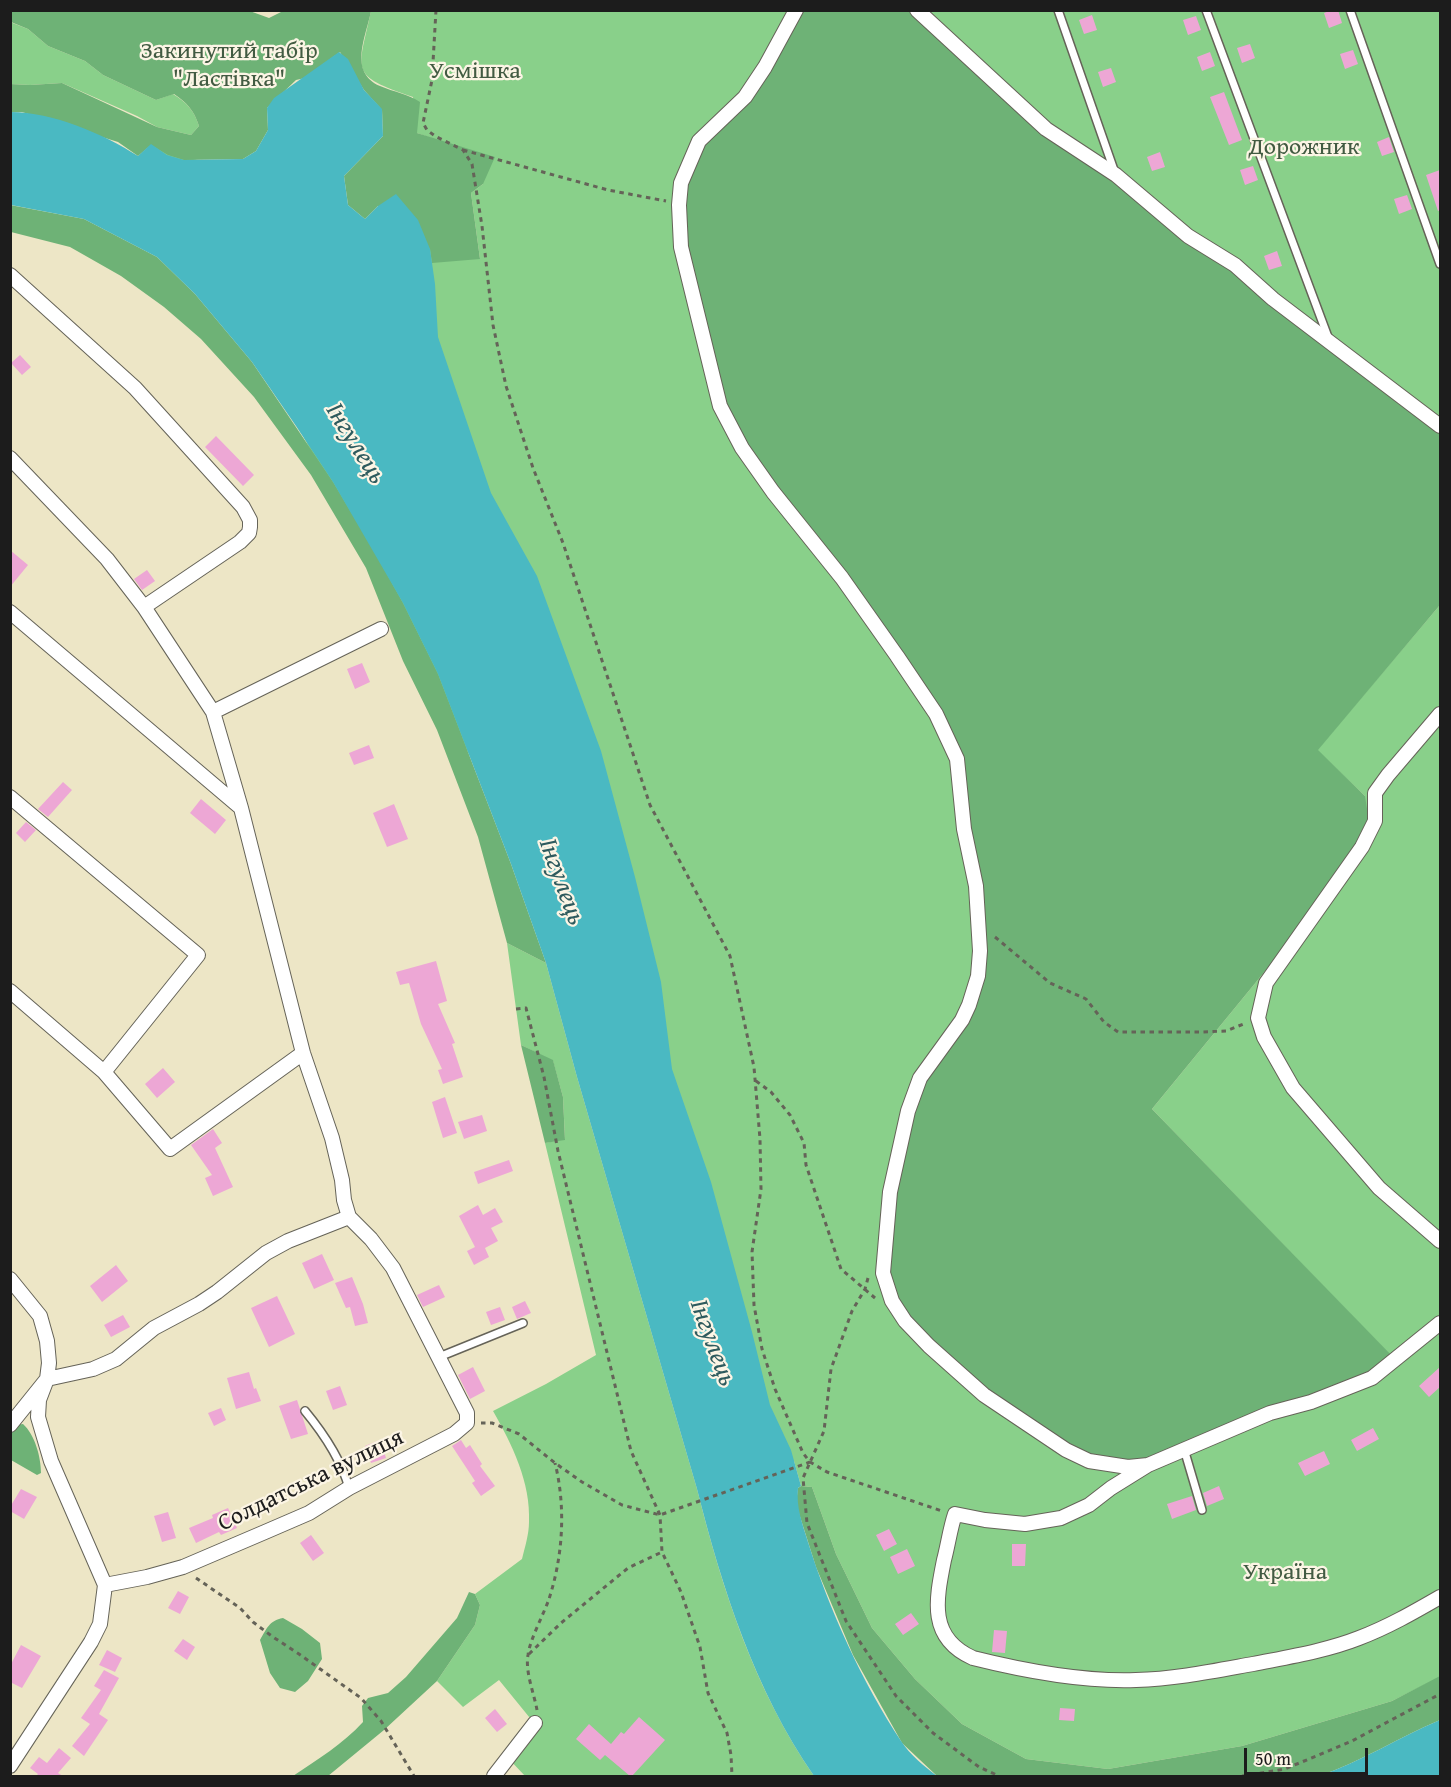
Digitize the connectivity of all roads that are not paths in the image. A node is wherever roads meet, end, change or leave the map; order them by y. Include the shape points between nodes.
1 (796, 10) edge
2 (917, 10) edge
3 (1058, 10) edge
4 (1206, 10) edge
5 (1350, 10) edge
6 (1116, 175) junction
7 (1440, 264) edge
8 (10, 275) edge
9 (1329, 340) junction
10 (1440, 426) edge
11 (10, 458) edge
12 (144, 607) junction
13 (10, 612) edge
14 (381, 628) dead end
15 (213, 712) junction
16 (1440, 714) edge
17 (10, 797) edge
18 (242, 808) junction
19 (10, 991) edge
20 (303, 1053) junction
21 (104, 1072) junction
22 (349, 1217) junction
23 (1440, 1241) edge
24 (10, 1279) edge
25 (523, 1323) dead end
26 (1440, 1323) edge
27 (439, 1357) junction
28 (47, 1379) junction
29 (304, 1411) dead end
30 (10, 1425) edge
31 (1184, 1449) junction
32 (1148, 1465) junction
33 (350, 1488) junction
34 (1202, 1510) dead end
35 (105, 1585) junction
36 (1440, 1597) edge
37 (535, 1723) road end
38 (10, 1766) edge
39 (494, 1776) edge

1 - 32 street via 745,97 699,141 681,183 681,247 720,406 742,448 842,578 923,695 957,759 964,830 976,886 978,976 962,1020 920,1078 908,1111 890,1192 883,1273 892,1301 905,1321 984,1395 1089,1461 1128,1467
2 - 6 street via 1046,129
3 - 6 lane
4 - 9 lane
5 - 7 lane
6 - 9 street via 1188,236 1235,265
8 - 12 street via 135,388 243,507 250,520 249,533 240,542
9 - 10 street
11 - 12 street via 106,559
12 - 15 street
13 - 18 street
14 - 15 street
15 - 18 street
16 - 23 street via 1375,793 1375,821 1362,847 1266,983 1258,1018 1264,1037 1293,1088 1379,1188
17 - 21 street via 198,955
18 - 20 street
19 - 21 street
20 - 21 street via 170,1149
20 - 22 street via 332,1138
22 - 27 street via 393,1268
22 - 28 street via 266,1253 217,1292 154,1328 116,1359 93,1370
24 - 28 street via 40,1316 47,1341
25 - 27 lane
26 - 31 street via 1372,1378 1270,1413
27 - 33 street, Солдатська вулиця via 467,1413 467,1423
28 - 30 street
28 - 35 street via 38,1417 51,1461
29 - 33 lane via 341,1464
31 - 32 street
31 - 34 lane
32 - 36 street via 1089,1505 1061,1518 1026,1524 955,1514 937,1602 944,1632 960,1652 995,1663 1100,1680 1206,1673 1358,1639
33 - 35 street, Солдатська вулиця via 309,1513 183,1567
35 - 38 street via 100,1624 91,1642
37 - 39 street

